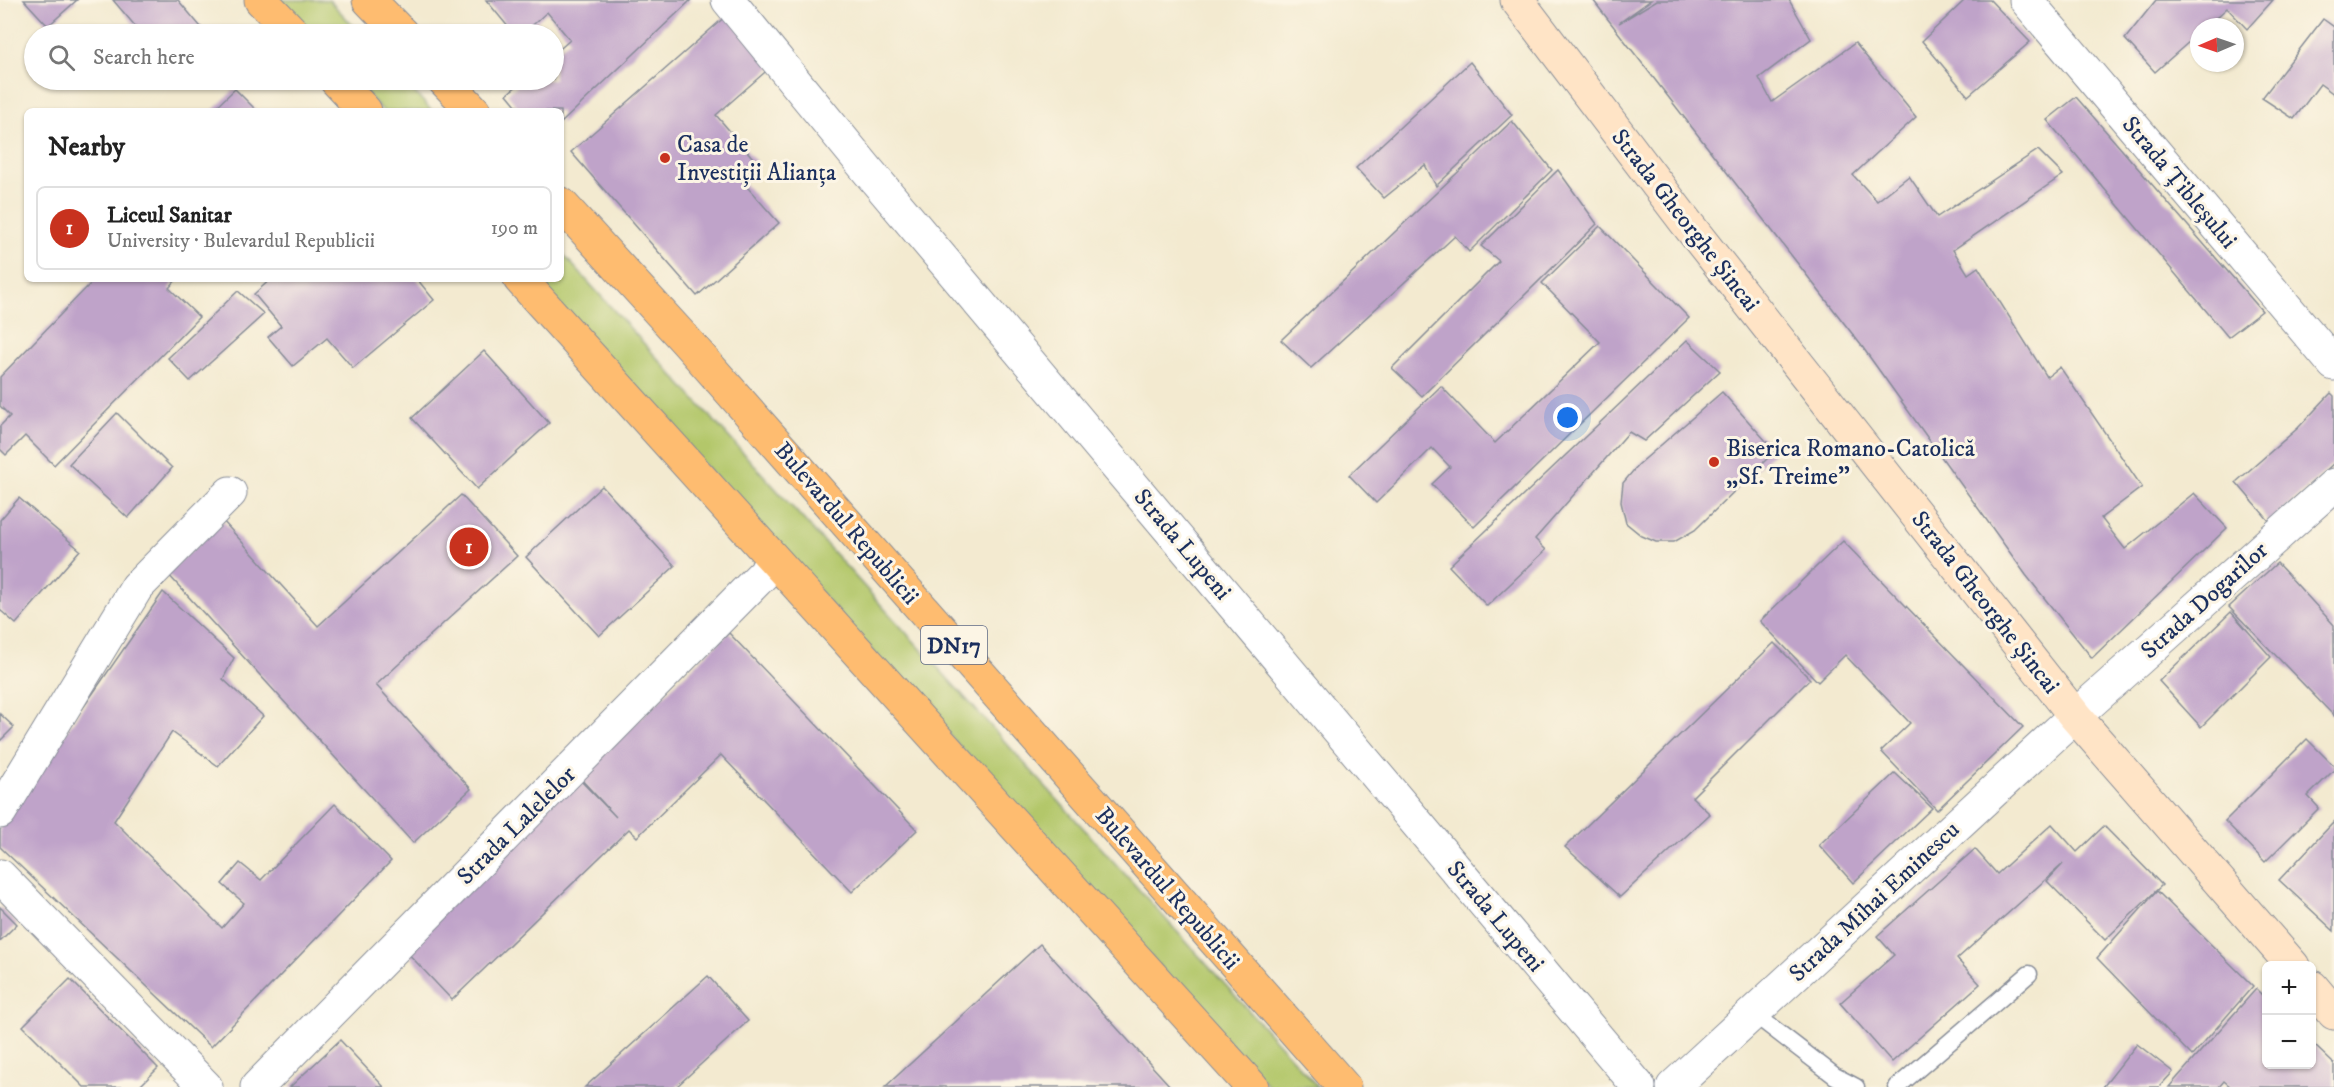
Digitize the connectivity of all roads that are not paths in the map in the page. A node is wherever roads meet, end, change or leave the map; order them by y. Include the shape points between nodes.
1 (261, 0) edge
2 (369, 0) edge
3 (728, 0) edge
4 (1517, 0) edge
5 (2026, 0) edge
6 (284, 24) edge
7 (392, 24) edge
8 (345, 90) edge
9 (454, 90) edge
10 (362, 108) edge
11 (471, 108) edge
12 (564, 207) edge
13 (523, 282) edge
14 (2334, 363) edge
15 (2334, 485) edge
16 (230, 493) dead end
17 (774, 563) junction
18 (2075, 716) junction
19 (0, 812) edge
20 (0, 876) edge
21 (2289, 961) edge
22 (2029, 974) dead end
23 (2316, 992) edge
24 (1753, 1013) junction
25 (2334, 1013) edge
26 (206, 1087) edge
27 (257, 1087) edge
28 (1252, 1087) edge
29 (1344, 1087) edge
30 (1640, 1087) edge
31 (1673, 1087) edge
32 (1856, 1087) edge
33 (1897, 1087) edge

1 - 6 main road
2 - 7 main road
3 - 30 street, Strada Lupeni
4 - 18 street, Strada Gheorghe Șincai via 1685,221
5 - 14 street, Strada Țibleșului
8 - 10 main road
9 - 11 main road
12 - 29 main road, Bulevardul Republicii / DN17
13 - 17 main road
15 - 18 street, Strada Dogarilor
16 - 19 street via 137,587
17 - 27 street, Strada Lalelelor
17 - 28 main road
18 - 21 street, Strada Gheorghe Șincai
18 - 24 street, Strada Mihai Eminescu
20 - 26 street
22 - 33 lane
23 - 25 street
24 - 31 street, Strada Mihai Eminescu
24 - 32 lane via 1835,1076

